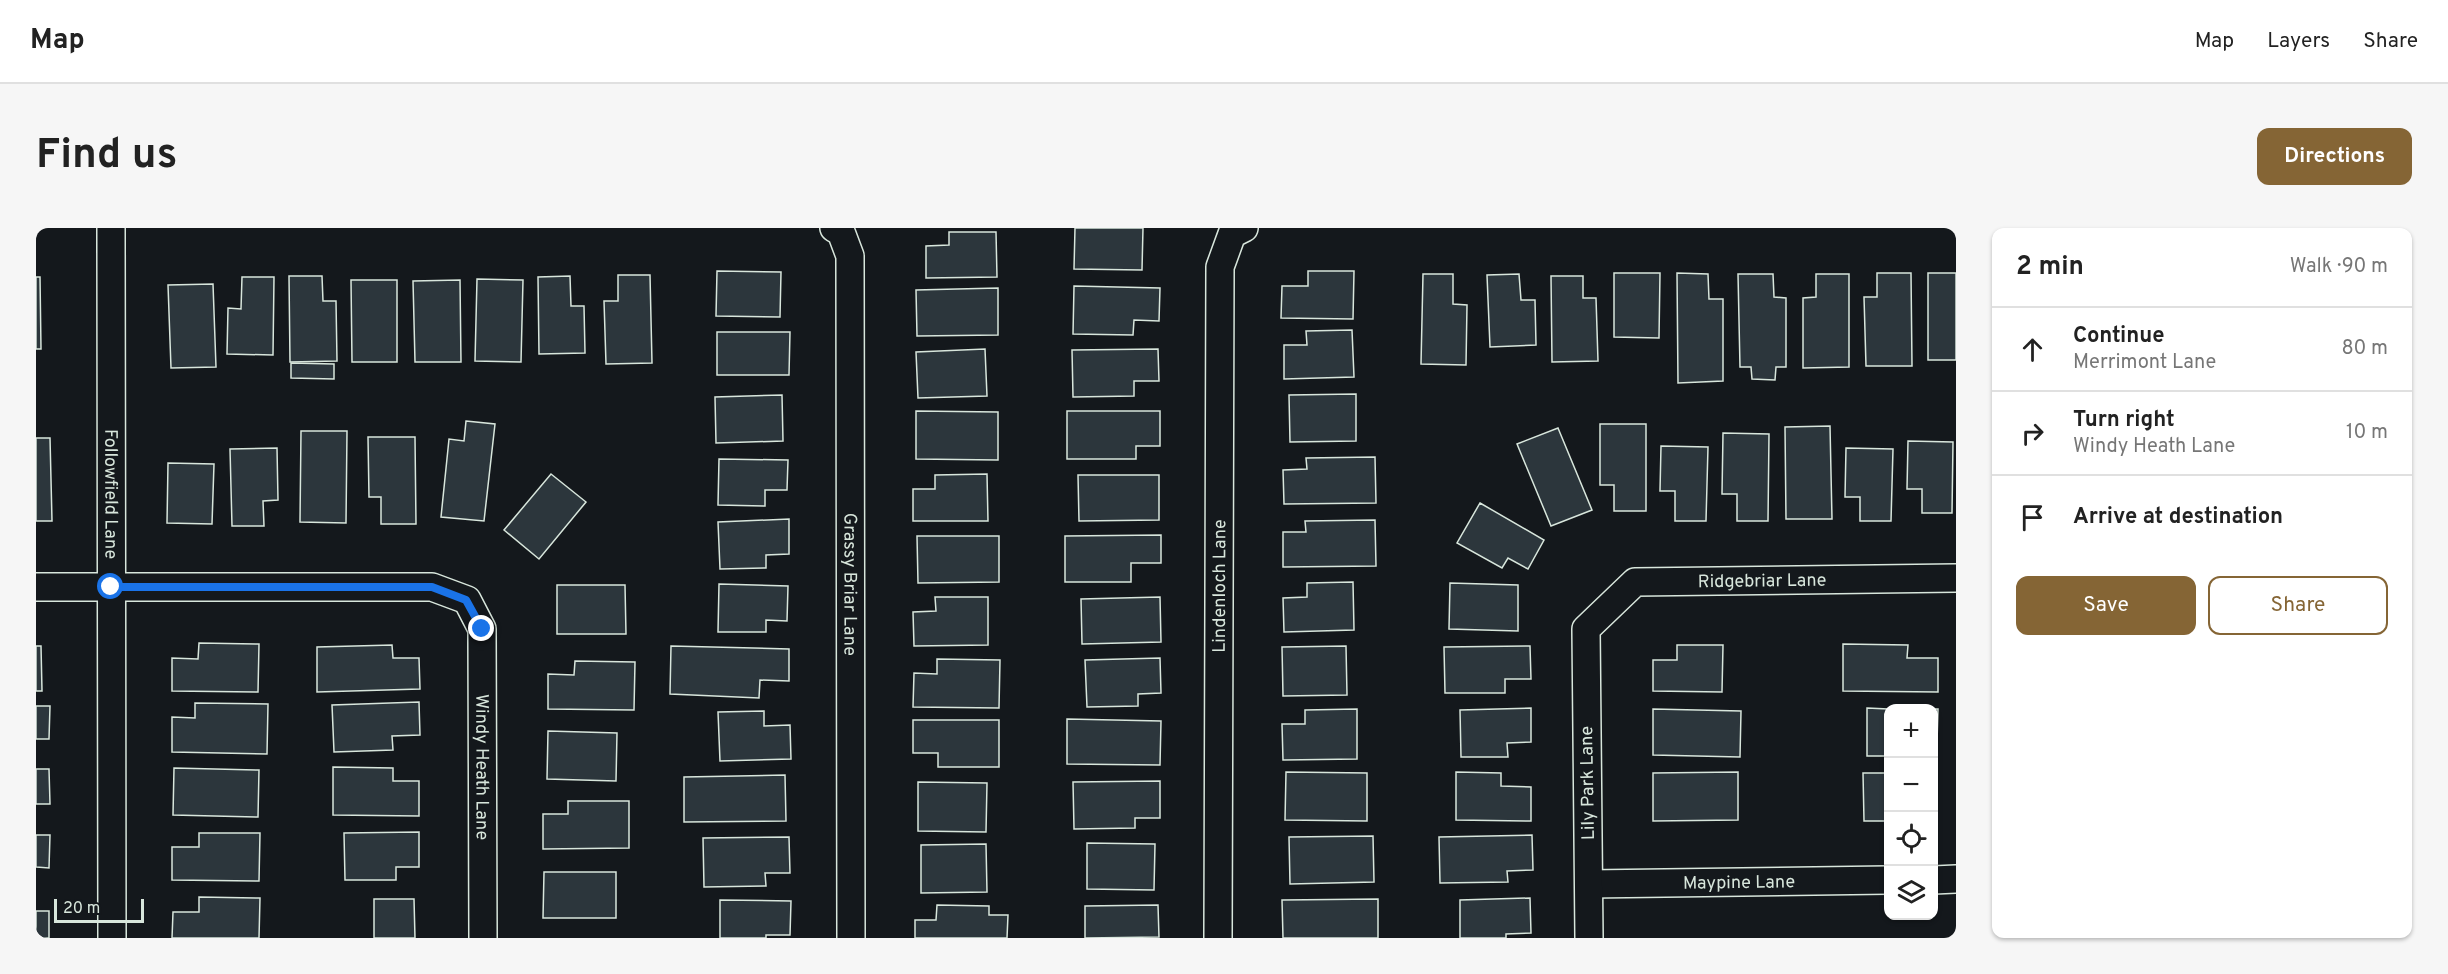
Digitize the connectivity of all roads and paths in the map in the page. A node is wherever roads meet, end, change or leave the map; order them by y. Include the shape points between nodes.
1 (111, 228) edge
2 (838, 230) edge
3 (1238, 231) edge
4 (1956, 578) edge
5 (36, 587) edge
6 (111, 587) junction
7 (1586, 629) joint
8 (1956, 879) edge
9 (1884, 880) edge
10 (1938, 880) edge
11 (1588, 884) junction
12 (112, 938) edge
13 (483, 938) edge
14 (851, 938) edge
15 (1218, 938) edge
16 (1589, 938) edge

1 - 6 street, Followfield Lane
2 - 14 street, Grassy Briar Lane via 850,256
3 - 15 street, Lindenloch Lane via 1220,267
4 - 7 street, Ridgebriar Lane via 1635,582
5 - 6 street
6 - 12 street, Followfield Lane
6 - 13 street, Windy Heath Lane via 432,587 466,600 482,629
7 - 11 street, Lily Park Lane
8 - 10 street
9 - 11 street, Maypine Lane
11 - 16 street, Lily Park Lane

